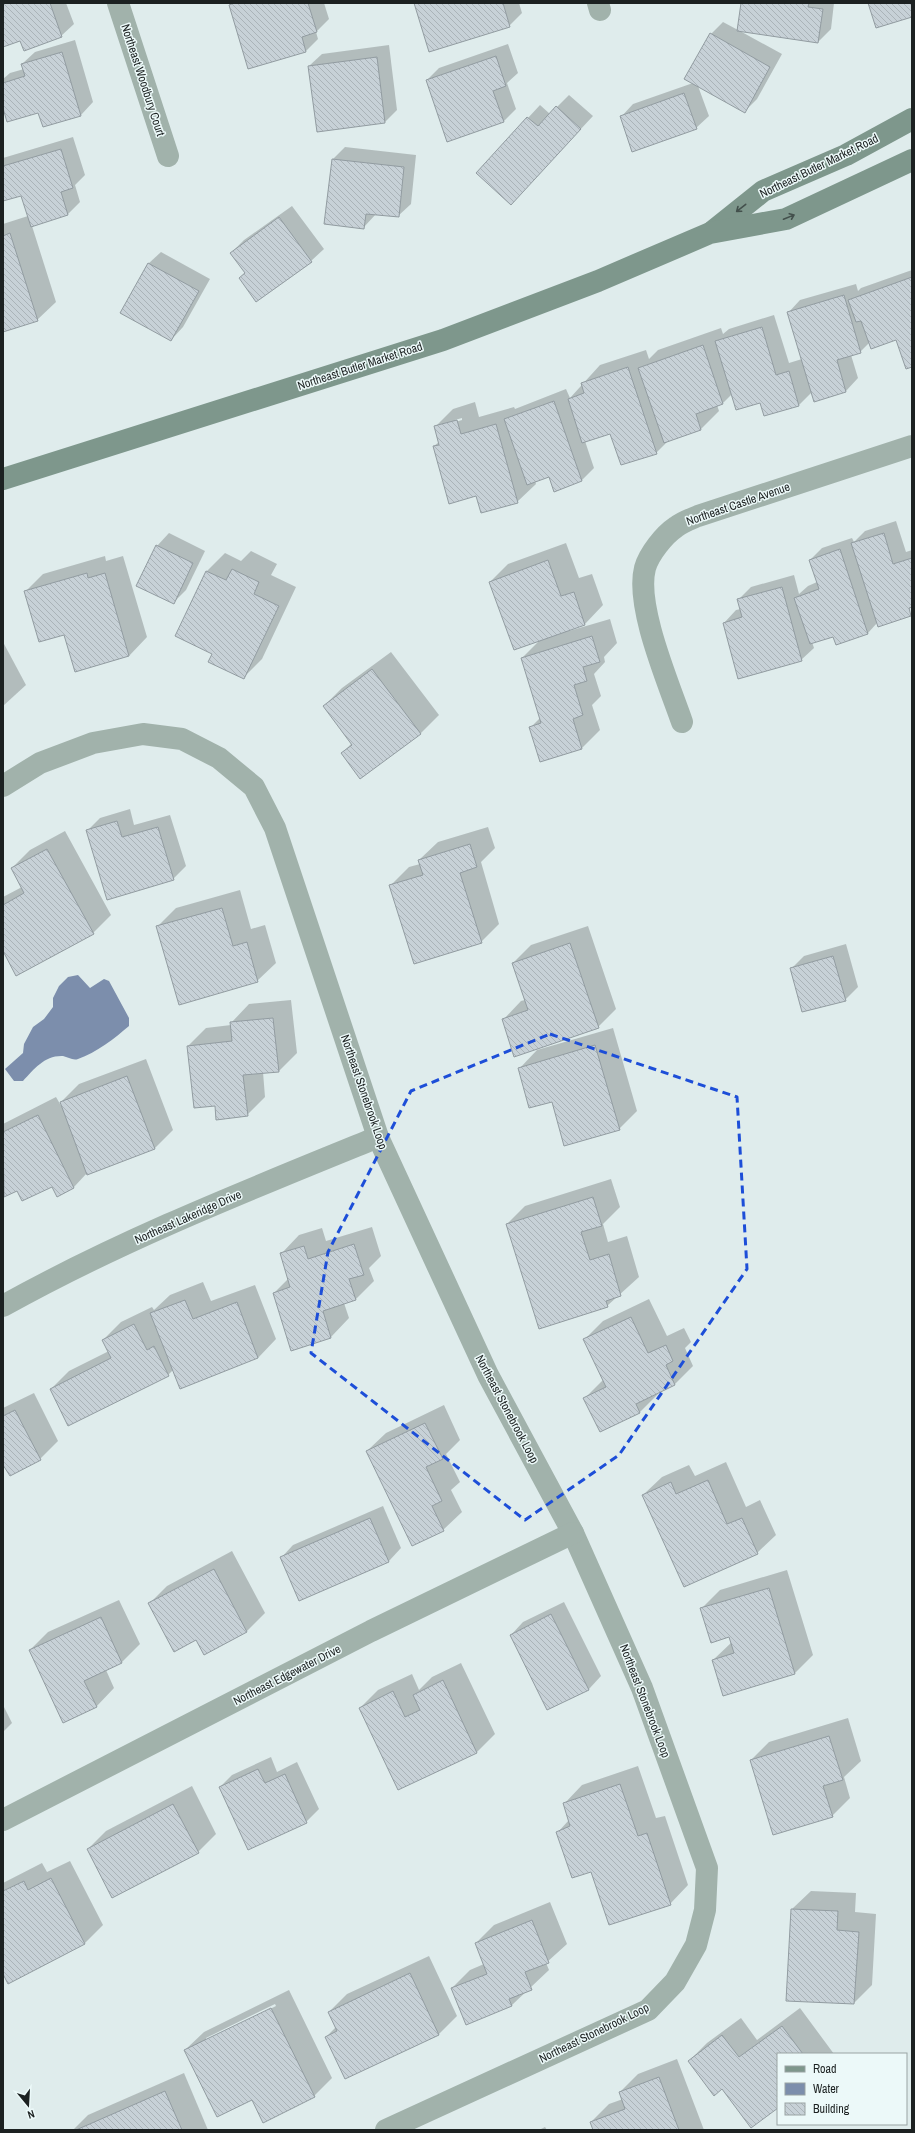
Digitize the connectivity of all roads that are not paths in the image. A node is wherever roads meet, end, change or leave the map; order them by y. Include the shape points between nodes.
1 (118, 3) edge
2 (912, 119) edge
3 (168, 156) dead end
4 (912, 160) edge
5 (710, 233) junction
6 (912, 446) edge
7 (3, 479) edge
8 (682, 722) dead end
9 (3, 786) edge
10 (378, 1137) junction
11 (3, 1306) edge
12 (573, 1533) junction
13 (3, 1820) edge
14 (386, 2130) edge

1 - 3 street, Northeast Woodbury Court
2 -> 5 main road, Northeast Butler Market Road via 846,155 763,191
5 -> 4 main road, Northeast Butler Market Road via 786,219
5 - 7 main road, Northeast Butler Market Road via 598,281 443,340
6 - 8 street, Northeast Castle Avenue via 698,516 675,527 656,547 645,568 643,592 647,616
9 - 10 street, Northeast Stonebrook Loop via 40,763 93,743 143,734 182,739 220,758 254,787 275,828
10 - 11 street, Northeast Lakeridge Drive via 173,1221 44,1283
10 - 12 street, Northeast Stonebrook Loop via 488,1374
12 - 13 street, Northeast Edgewater Drive via 371,1631
12 - 14 street, Northeast Stonebrook Loop via 642,1688 707,1868 705,1910 696,1945 676,1982 648,2010

